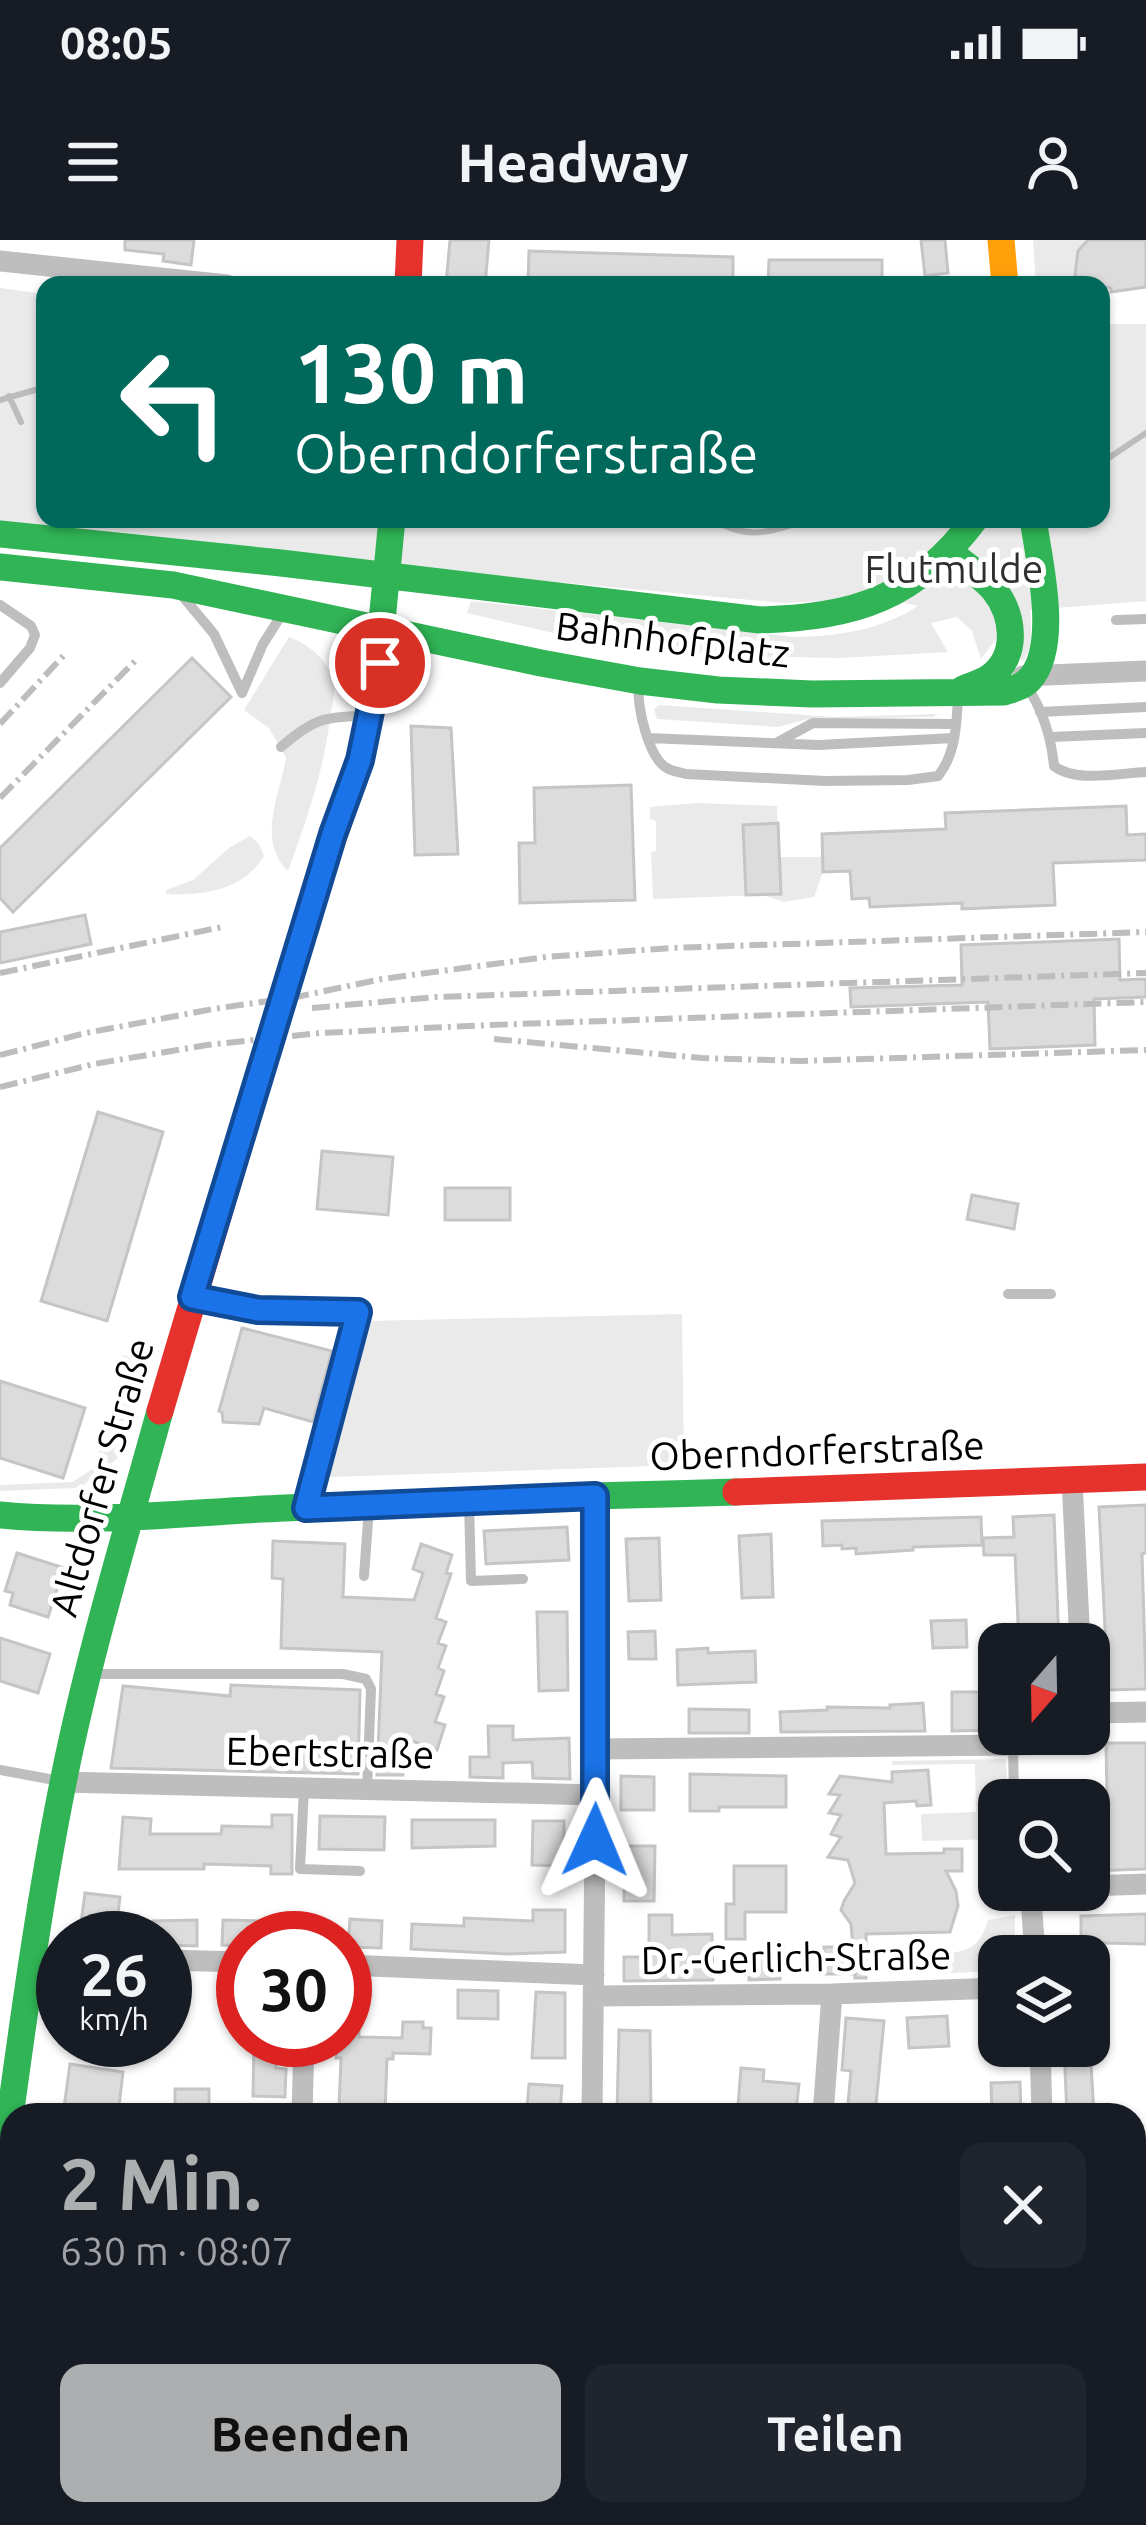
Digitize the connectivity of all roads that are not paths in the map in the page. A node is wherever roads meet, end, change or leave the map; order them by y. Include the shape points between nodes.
1 (410, 240) edge
2 (1001, 240) edge
3 (0, 261) edge
4 (142, 276) edge
5 (408, 276) edge
6 (1004, 276) edge
7 (391, 528) edge
8 (968, 528) edge
9 (1034, 528) edge
10 (0, 534) edge
11 (949, 552) junction
12 (0, 567) edge
13 (173, 585) junction
14 (0, 605) edge
15 (285, 610) junction
16 (1146, 619) edge
17 (1116, 620) dead end
18 (383, 629) junction
19 (1146, 671) edge
20 (1014, 674) junction
21 (640, 681) junction
22 (0, 682) edge
23 (958, 691) junction
24 (1146, 707) edge
25 (1040, 712) junction
26 (370, 716) junction
27 (956, 724) junction
28 (1146, 733) edge
29 (1051, 737) junction
30 (954, 738) junction
31 (648, 739) junction
32 (776, 743) junction
33 (281, 747) dead end
34 (1146, 772) edge
35 (1008, 1294) dead end
36 (1051, 1294) dead end
37 (192, 1297) junction
38 (1146, 1477) edge
39 (1072, 1480) junction
40 (595, 1496) junction
41 (469, 1499) junction
42 (369, 1505) junction
43 (306, 1508) junction
44 (0, 1515) edge
45 (130, 1515) junction
46 (364, 1576) dead end
47 (523, 1580) dead end
48 (1079, 1623) edge
49 (88, 1674) junction
50 (1146, 1712) edge
51 (1110, 1713) edge
52 (978, 1745) edge
53 (596, 1749) junction
54 (0, 1770) edge
55 (63, 1782) junction
56 (304, 1788) junction
57 (367, 1789) junction
58 (596, 1795) junction
59 (360, 1871) dead end
60 (1146, 1884) edge
61 (1110, 1885) edge
62 (32, 1958) junction
63 (36, 1958) edge
64 (372, 1967) edge
65 (594, 1985) junction
66 (978, 1989) edge
67 (832, 1994) junction
68 (303, 2067) edge
69 (1041, 2067) edge
70 (12, 2103) edge
71 (302, 2103) edge
72 (592, 2103) edge
73 (825, 2103) edge
74 (1042, 2103) edge

1 - 5 main road
2 - 6 main road
3 - 4 street
7 - 18 main road, Altdorfer Straße
8 - 11 main road
9 - 20 main road via 1044,641 1041,660
10 - 11 main road via 797,621 883,598
11 - 20 main road via 1008,612
12 - 13 main road, Bahnhofplatz
13 - 15 main road, Bahnhofplatz
13 - 15 lane via 214,634 242,693
14 - 22 lane via 35,634
15 - 18 main road, Bahnhofplatz
16 - 17 lane
18 - 21 main road, Bahnhofplatz
18 - 26 main road, Altdorfer Straße
19 - 20 street
20 - 23 main road, Bahnhofplatz via 1004,692
20 - 25 lane
21 - 23 main road, Bahnhofplatz via 812,694
21 - 31 lane
23 - 27 lane
24 - 25 lane
25 - 29 lane
26 - 33 lane via 304,726
26 - 37 main road, Altdorfer Straße
27 - 30 lane
27 - 32 lane via 813,723
28 - 29 lane
29 - 34 lane via 1054,766 1063,773
30 - 31 lane via 938,776 860,781 686,774 665,768
30 - 32 lane
31 - 32 lane
35 - 36 lane
37 - 43 street via 258,1310 358,1312
37 - 45 main road, Altdorfer Straße
38 - 39 main road, Oberndorferstraße
39 - 40 main road, Oberndorferstraße
39 - 48 street
40 - 41 main road, Oberndorferstraße
40 - 53 street
41 - 42 main road, Oberndorferstraße
41 - 47 lane via 471,1581
42 - 43 main road, Oberndorferstraße
42 - 46 lane
43 - 45 main road, Oberndorferstraße
44 - 45 main road, Oberndorferstraße
45 - 49 main road, Altdorfer Straße
49 - 55 main road, Altdorfer Straße
49 - 57 lane via 366,1679
50 - 51 street
52 - 53 street
53 - 58 street
54 - 55 lane
55 - 56 street, Ebertstraße
55 - 62 main road, Altdorfer Straße
56 - 57 street, Ebertstraße
56 - 59 lane via 300,1869
57 - 58 street, Ebertstraße
58 - 65 street
60 - 61 street
62 - 63 street
62 - 70 main road, Altdorfer Straße
64 - 65 street, Dr.-Gerlich-Straße
65 - 67 street, Dr.-Gerlich-Straße
65 - 72 street
66 - 67 street, Dr.-Gerlich-Straße
67 - 73 street
68 - 71 street
69 - 74 street

